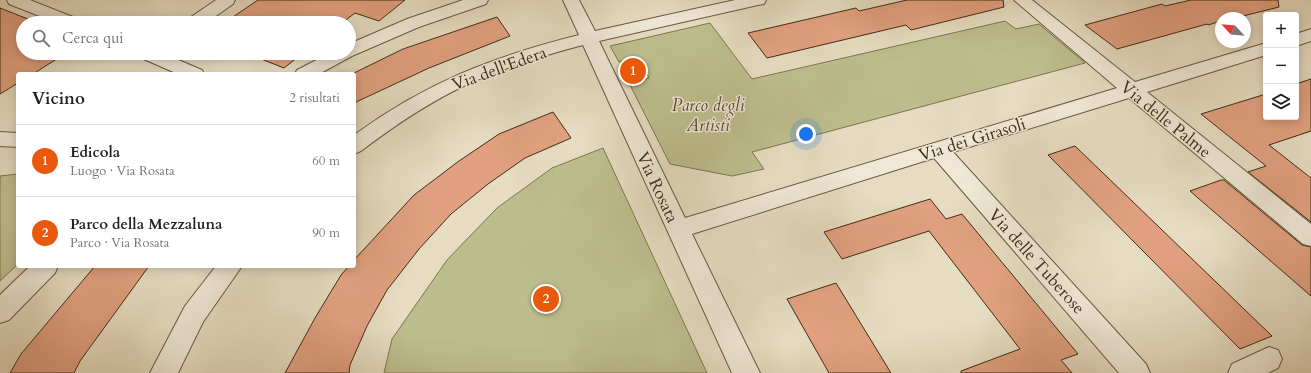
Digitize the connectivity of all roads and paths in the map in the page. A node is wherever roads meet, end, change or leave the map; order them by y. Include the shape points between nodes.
1 (15, 0) edge
2 (227, 0) edge
3 (480, 0) edge
4 (571, 0) edge
5 (758, 0) edge
6 (1022, 0) edge
7 (55, 16) edge
8 (204, 16) edge
9 (1311, 35) edge
10 (589, 38) junction
11 (1299, 39) edge
12 (356, 48) edge
13 (1263, 50) edge
14 (164, 60) edge
15 (331, 60) edge
16 (191, 72) edge
17 (308, 72) edge
18 (1131, 91) junction
19 (0, 140) edge
20 (16, 140) edge
21 (356, 145) edge
22 (938, 150) junction
23 (678, 229) junction
24 (1311, 237) edge
25 (44, 268) edge
26 (228, 268) edge
27 (0, 312) edge
28 (1269, 359) dead end
29 (164, 373) edge
30 (746, 373) edge
31 (1136, 373) edge
32 (1242, 373) edge

1 - 7 street
2 - 8 street
3 - 12 street via 413,23
4 - 10 street, Via Rosata
5 - 10 street, Via dell'Edera
6 - 18 street, Via delle Palme
9 - 11 street
10 - 21 street, Via dell'Edera via 478,72 446,87 391,119
10 - 23 street, Via Rosata
13 - 18 street, Via dei Girasoli
14 - 16 street
15 - 17 street
18 - 22 street, Via dei Girasoli
18 - 24 street, Via delle Palme
19 - 20 street
22 - 23 street, Via dei Girasoli
22 - 31 street, Via delle Tuberose
23 - 30 street, Via Rosata
25 - 27 street
26 - 29 street via 194,314
28 - 32 street

